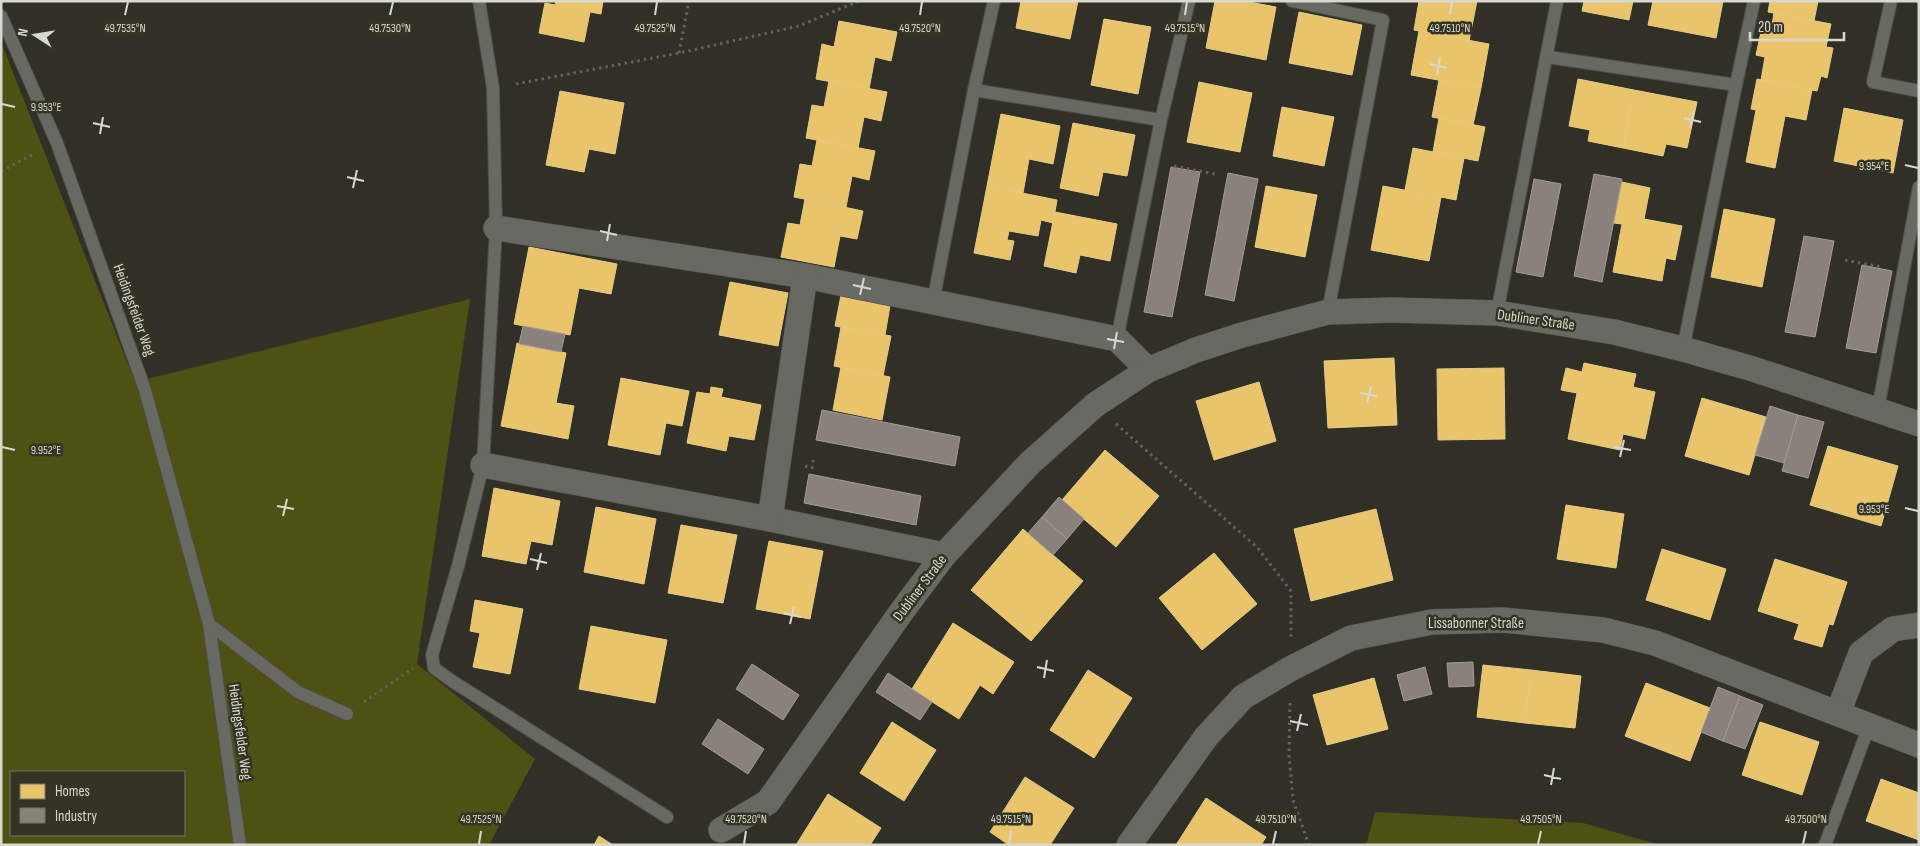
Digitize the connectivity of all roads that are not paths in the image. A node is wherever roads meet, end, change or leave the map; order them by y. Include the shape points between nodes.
1 (480, 1) edge
2 (994, 1) edge
3 (1189, 1) edge
4 (1292, 1) edge
5 (1558, 1) edge
6 (1754, 1) edge
7 (1891, 1) edge
8 (1329, 5) edge
9 (1, 16) edge
10 (1548, 57) junction
11 (1736, 85) junction
12 (974, 90) junction
13 (1919, 91) edge
14 (1161, 120) junction
15 (1919, 187) edge
16 (496, 228) junction
17 (805, 276) junction
18 (933, 302) junction
19 (1328, 312) junction
20 (1497, 313) junction
21 (1117, 339) junction
22 (1683, 349) junction
23 (1148, 370) junction
24 (1878, 409) junction
25 (1919, 424) edge
26 (484, 465) junction
27 (770, 519) junction
28 (944, 556) junction
29 (208, 624) junction
30 (1919, 624) edge
31 (347, 714) road end
32 (1838, 714) junction
33 (1870, 726) junction
34 (1919, 745) edge
35 (667, 817) dead end
36 (720, 830) dead end
37 (240, 845) edge
38 (1129, 845) edge
39 (1825, 845) edge

1 - 16 lane via 493,88
2 - 12 lane
3 - 14 lane
4 - 8 lane
5 - 10 lane
6 - 11 lane
7 - 13 lane via 1873,82
8 - 19 lane via 1383,20
9 - 29 lane, Heidingsfelder Weg via 57,143 145,390
10 - 11 lane
10 - 20 lane
11 - 22 lane
12 - 14 lane
12 - 18 lane
14 - 21 lane
15 - 24 lane
16 - 17 street
16 - 26 lane
17 - 18 street
17 - 27 street
18 - 21 street
19 - 20 street, Dubliner Straße
19 - 23 street, Dubliner Straße via 1232,338
20 - 22 street, Dubliner Straße via 1614,332
21 - 23 street
22 - 24 street, Dubliner Straße
23 - 28 street, Dubliner Straße via 1095,405 1030,463
24 - 25 street, Dubliner Straße
26 - 27 street
26 - 35 lane via 432,655 434,668
27 - 28 street
28 - 36 street, Dubliner Straße via 768,802
29 - 31 lane via 298,692
29 - 37 lane, Heidingsfelder Weg
30 - 32 street via 1893,629 1861,653
32 - 33 street, Lissabonner Straße
32 - 38 street, Lissabonner Straße via 1655,643 1603,630 1503,620 1432,622 1350,638 1243,697 1206,737
33 - 34 street, Lissabonner Straße
33 - 39 lane

